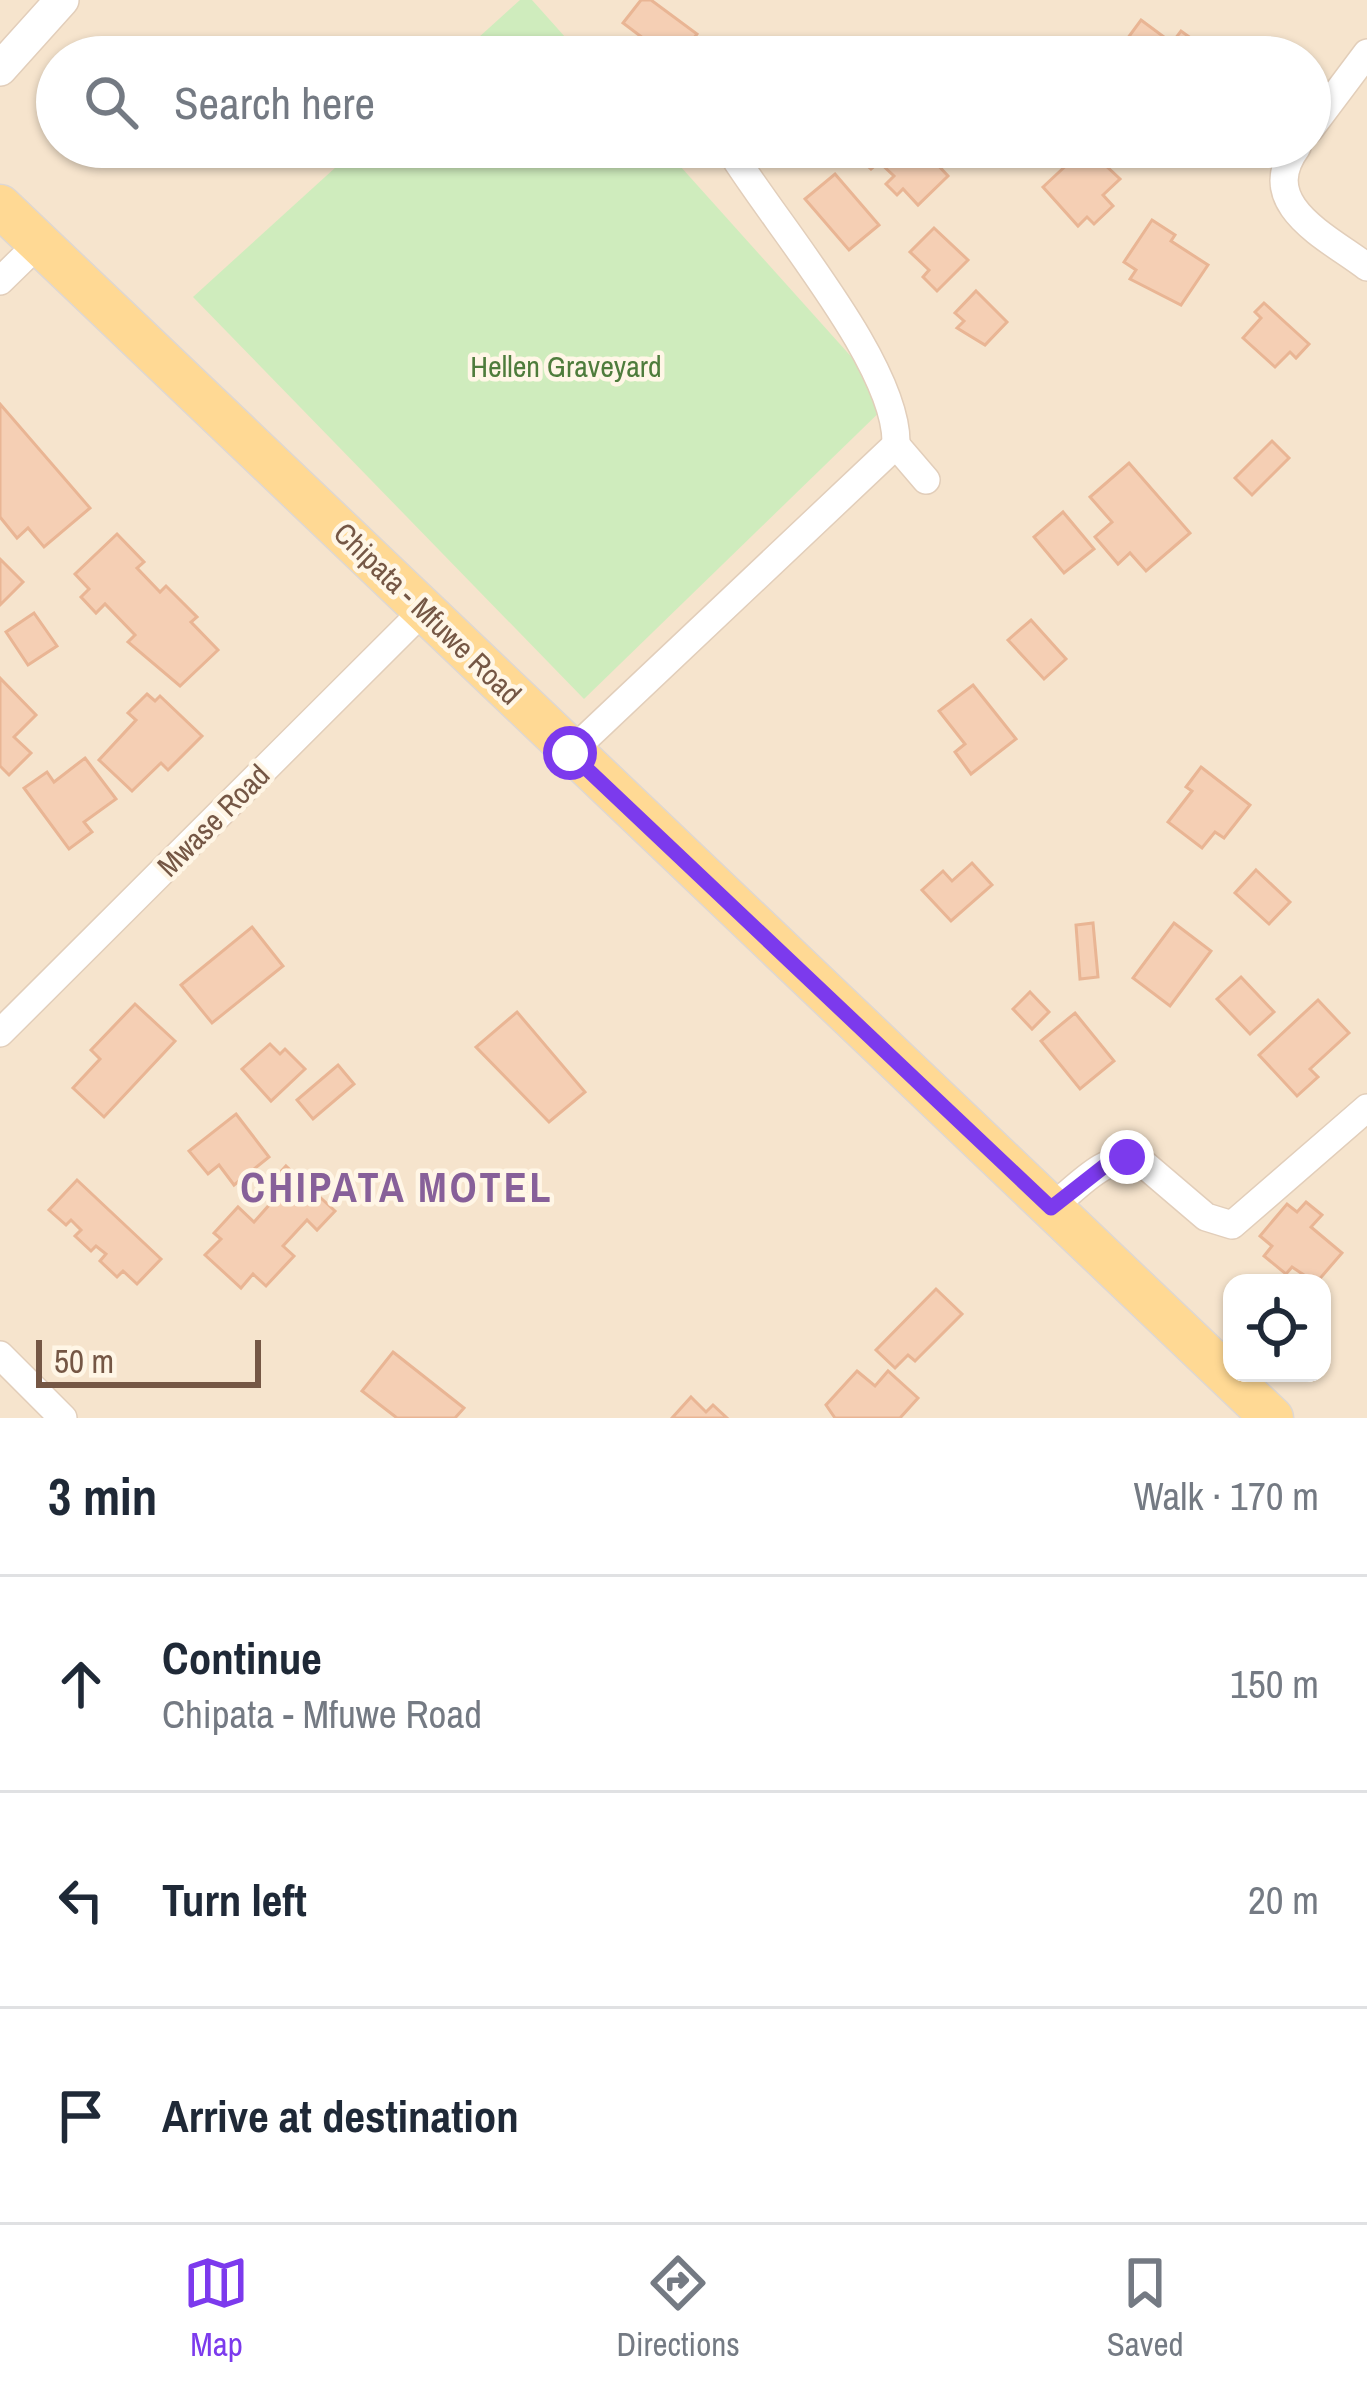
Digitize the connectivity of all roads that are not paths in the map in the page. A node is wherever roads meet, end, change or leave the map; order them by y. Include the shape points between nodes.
1 (62, 0) edge
2 (1367, 53) edge
3 (0, 69) edge
4 (1331, 102) edge
5 (742, 168) edge
6 (1283, 168) edge
7 (0, 206) edge
8 (38, 244) junction
9 (1367, 267) edge
10 (0, 281) edge
11 (896, 445) junction
12 (926, 480) dead end
13 (427, 608) junction
14 (570, 753) junction
15 (0, 1033) edge
16 (1367, 1108) edge
17 (1051, 1208) junction
18 (0, 1355) edge
19 (63, 1418) edge
20 (1272, 1418) edge

1 - 3 street
2 - 4 street
5 - 11 street via 865,351 891,401
6 - 9 street via 1290,209
7 - 8 main road, Chipata - Mfuwe Road
8 - 10 street
8 - 13 main road, Chipata - Mfuwe Road
11 - 12 street
11 - 14 street
13 - 14 main road, Chipata - Mfuwe Road
13 - 15 street, Mwase Road
14 - 17 main road, Chipata - Mfuwe Road
16 - 17 street via 1232,1225 1206,1217 1127,1157
17 - 20 main road, Chipata - Mfuwe Road
18 - 19 street

